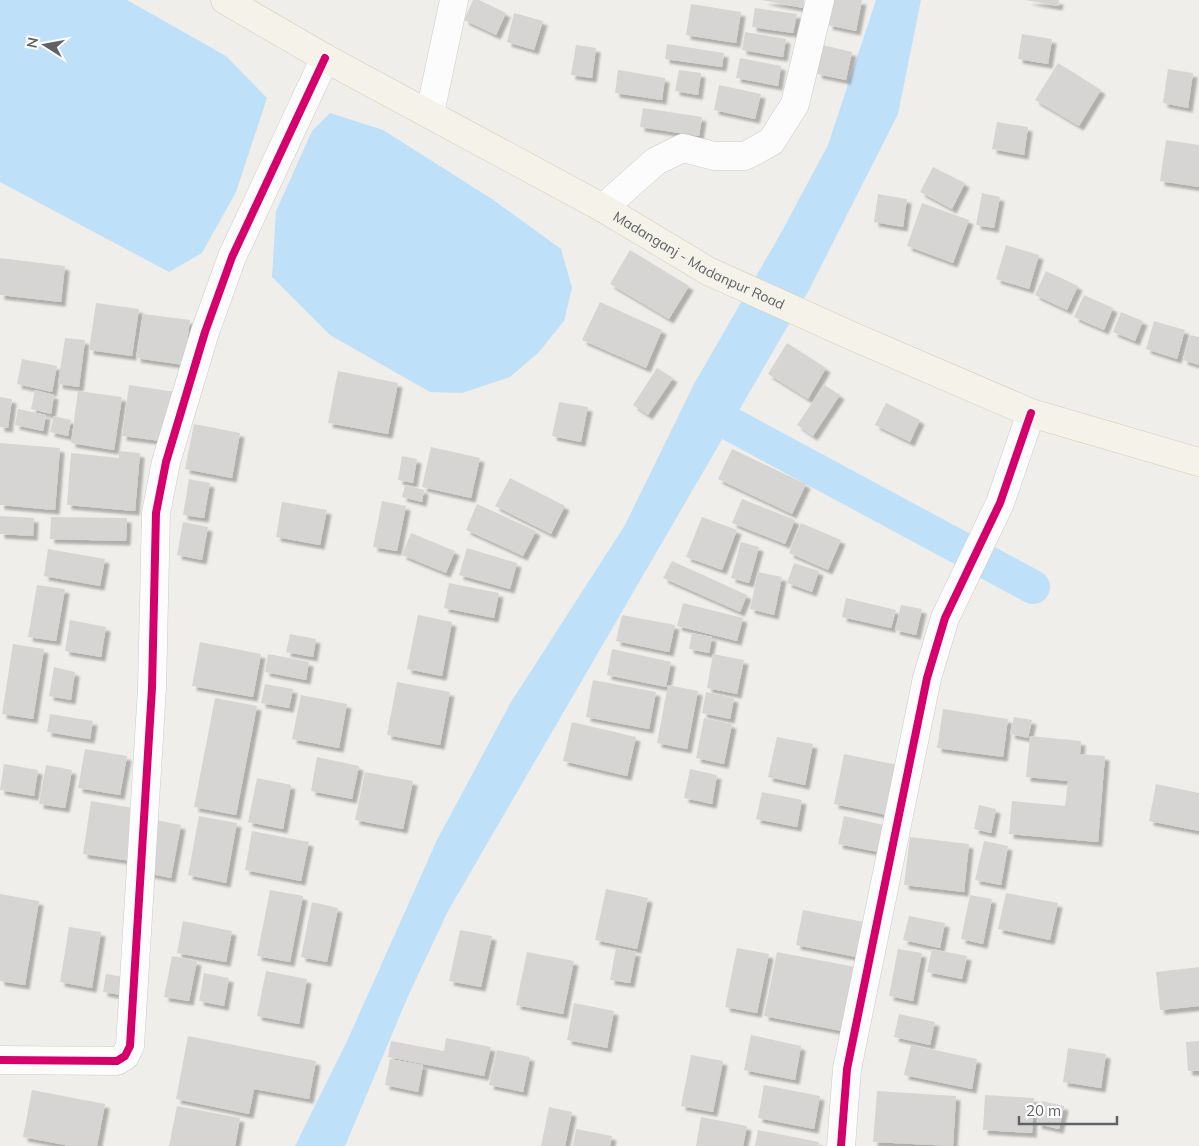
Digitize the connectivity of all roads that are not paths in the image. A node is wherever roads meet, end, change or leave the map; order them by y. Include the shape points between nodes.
1 (225, 0) edge
2 (454, 0) edge
3 (820, 0) edge
4 (325, 58) junction
5 (430, 113) junction
6 (603, 208) junction
7 (1030, 413) junction
8 (1199, 462) edge
9 (0, 1060) edge
10 (841, 1146) edge

1 - 4 main road, Madanganj - Madanpur Road
2 - 5 street
3 - 6 street via 795,104 771,142 745,156 714,156 683,148 656,161
4 - 5 main road, Madanganj - Madanpur Road
4 - 9 street via 232,257 205,332 166,462 156,513 152,688 130,1046 125,1056 117,1061
5 - 6 main road, Madanganj - Madanpur Road
6 - 7 main road, Madanganj - Madanpur Road via 708,271
7 - 8 main road, Madanganj - Madanpur Road
7 - 10 street via 1000,503 945,618 928,678 847,1069

